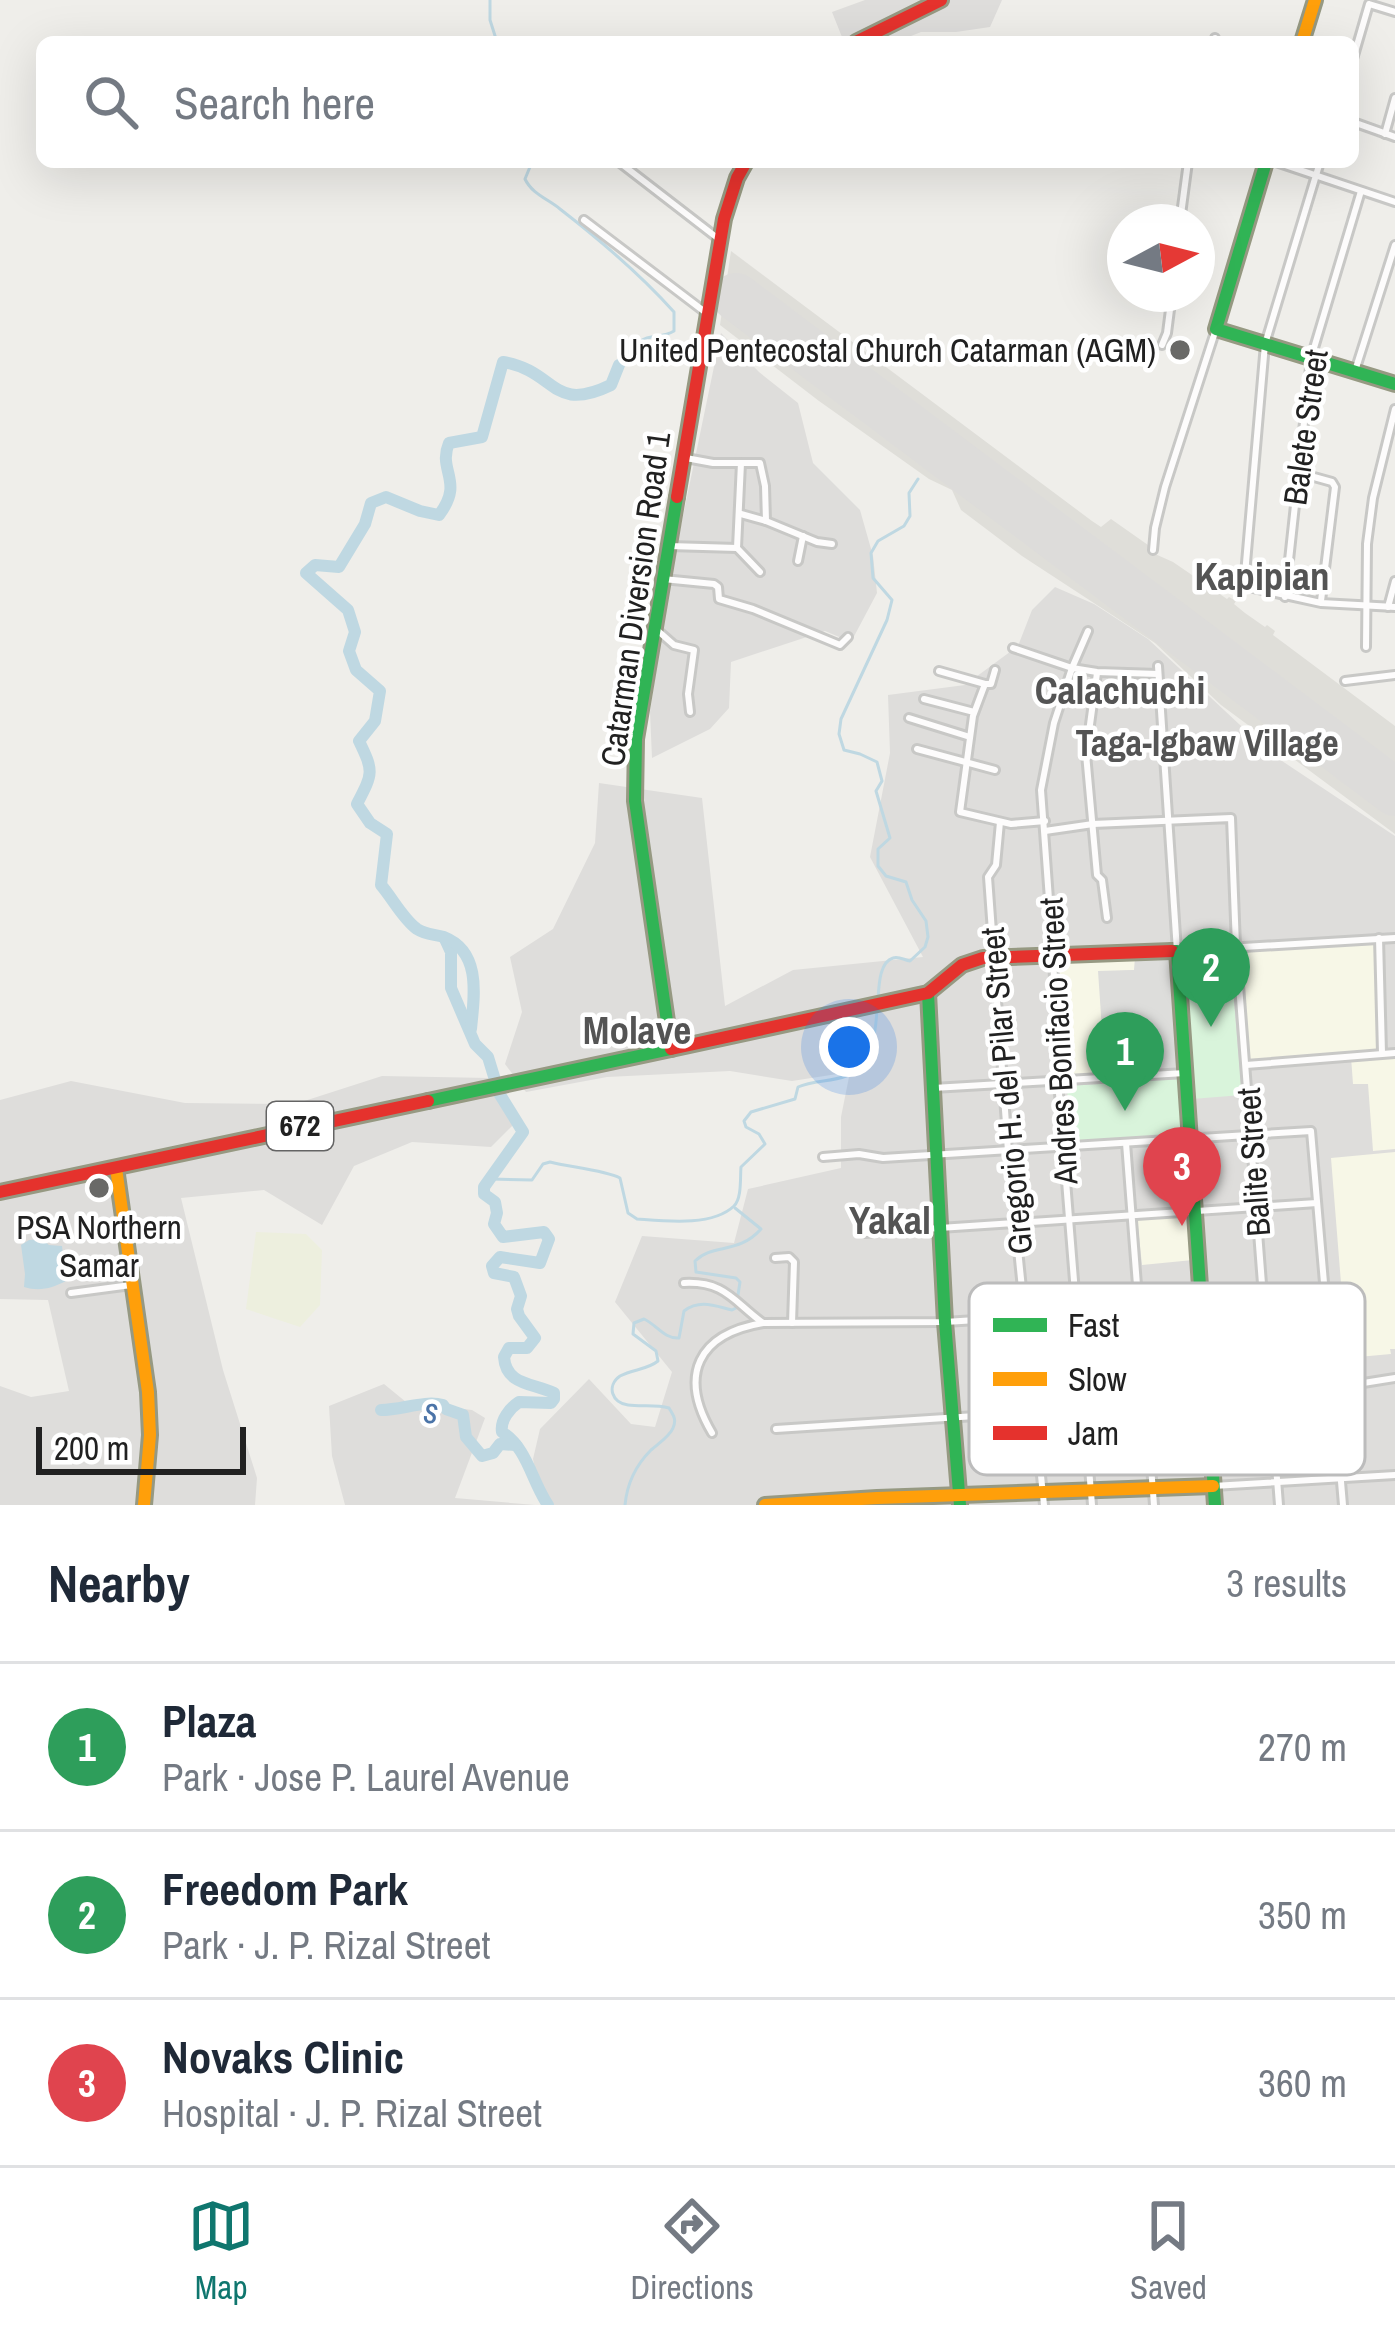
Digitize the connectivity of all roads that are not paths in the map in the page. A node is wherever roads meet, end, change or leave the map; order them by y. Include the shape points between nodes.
1 (941, 0) edge
2 (1315, 0) edge
3 (1395, 12) edge
4 (868, 36) edge
5 (1304, 36) edge
6 (1359, 40) edge
7 (1395, 98) edge
8 (1359, 124) edge
9 (1385, 134) junction
10 (1395, 137) edge
11 (627, 168) edge
12 (743, 168) edge
13 (1186, 168) edge
14 (1264, 168) edge
15 (1294, 168) edge
16 (1318, 168) edge
17 (1316, 175) junction
18 (1361, 191) junction
19 (1395, 202) edge
20 (1182, 204) edge
21 (584, 220) dead end
22 (720, 239) junction
23 (1395, 245) edge
24 (1170, 312) edge
25 (707, 313) junction
26 (1216, 329) junction
27 (1264, 344) junction
28 (1162, 345) dead end
29 (1311, 358) junction
30 (1354, 371) junction
31 (1395, 384) edge
32 (1395, 409) edge
33 (1390, 445) edge
34 (683, 458) junction
35 (741, 463) junction
36 (1296, 472) junction
37 (740, 513) junction
38 (766, 521) junction
39 (803, 536) junction
40 (832, 544) dead end
41 (668, 546) junction
42 (737, 548) junction
43 (1153, 550) dead end
44 (798, 561) dead end
45 (760, 572) dead end
46 (663, 579) junction
47 (1395, 581) edge
48 (1285, 597) junction
49 (1321, 602) junction
50 (1365, 606) junction
51 (1392, 607) edge
52 (654, 628) junction
53 (1088, 631) dead end
54 (848, 638) dead end
55 (1366, 647) dead end
56 (1013, 648) dead end
57 (1072, 668) junction
58 (995, 670) dead end
59 (939, 671) dead end
60 (1097, 673) junction
61 (1395, 675) edge
62 (1345, 681) dead end
63 (985, 684) junction
64 (924, 699) dead end
65 (690, 712) dead end
66 (974, 712) junction
67 (909, 718) dead end
68 (970, 736) junction
69 (917, 748) dead end
70 (964, 764) junction
71 (994, 770) dead end
72 (1000, 822) junction
73 (1168, 822) junction
74 (1093, 824) junction
75 (1045, 826) junction
76 (1107, 918) dead end
77 (1378, 938) junction
78 (1395, 938) edge
79 (1236, 946) junction
80 (1177, 951) junction
81 (1053, 954) junction
82 (994, 956) junction
83 (928, 993) junction
84 (671, 1048) junction
85 (1382, 1053) junction
86 (1395, 1053) edge
87 (1246, 1065) junction
88 (1186, 1073) junction
89 (1058, 1081) junction
90 (1002, 1084) junction
91 (933, 1088) junction
92 (1252, 1135) junction
93 (1190, 1139) junction
94 (1126, 1143) junction
95 (1063, 1148) junction
96 (1007, 1151) junction
97 (937, 1155) junction
98 (823, 1157) dead end
99 (116, 1168) junction
100 (0, 1192) edge
101 (1317, 1203) junction
102 (1257, 1207) junction
103 (1195, 1210) junction
104 (1132, 1214) junction
105 (1069, 1219) junction
106 (1017, 1223) junction
107 (941, 1228) junction
108 (865, 1234) dead end
109 (775, 1258) dead end
110 (683, 1283) dead end
111 (1022, 1283) edge
112 (1074, 1283) edge
113 (1136, 1283) edge
114 (1200, 1283) edge
115 (1263, 1283) edge
116 (1323, 1283) edge
117 (134, 1284) junction
118 (71, 1293) dead end
119 (969, 1321) edge
120 (945, 1322) junction
121 (763, 1323) junction
122 (792, 1323) junction
123 (1395, 1378) edge
124 (1365, 1383) edge
125 (969, 1416) edge
126 (953, 1417) junction
127 (776, 1429) dead end
128 (712, 1433) dead end
129 (1212, 1475) edge
130 (1276, 1475) edge
131 (1342, 1475) edge
132 (1395, 1475) edge
133 (1342, 1479) junction
134 (1277, 1484) junction
135 (1213, 1486) junction
136 (1091, 1498) edge
137 (1153, 1498) edge
138 (1043, 1499) edge
139 (960, 1500) edge
140 (834, 1503) edge
141 (801, 1504) edge
142 (144, 1505) edge
143 (765, 1505) edge
144 (1215, 1505) edge
145 (1279, 1505) edge
146 (1342, 1505) edge

1 - 4 main road
2 - 5 main road
3 - 6 street via 1370,4
7 - 9 street
8 - 9 street
9 - 10 street
11 - 22 street
12 - 22 main road, Catarman Diversion Road 1
13 - 20 street
14 - 26 main road
15 - 17 street
16 - 17 street
17 - 18 street
17 - 27 street
18 - 19 street
18 - 29 street, Balete Street
21 - 25 street
22 - 25 main road, Catarman Diversion Road 1
23 - 30 street
24 - 28 street
25 - 34 main road, Catarman Diversion Road 1
26 - 27 main road
26 - 43 street
27 - 29 main road
27 - 48 street via 1244,586
29 - 30 main road
29 - 36 street, Balete Street
30 - 31 main road
32 - 33 street
33 - 50 street via 1373,498
34 - 35 street
34 - 41 main road, Catarman Diversion Road 1
35 - 37 street
35 - 38 street via 760,463
36 - 48 street, Balete Street
36 - 49 street via 1335,487
37 - 38 street
37 - 42 street
38 - 39 street
39 - 40 street
39 - 44 street
41 - 42 street
41 - 46 main road, Catarman Diversion Road 1
42 - 45 street
46 - 52 main road, Catarman Diversion Road 1
46 - 54 street via 714,584 718,598 840,645
47 - 51 street
48 - 49 street
49 - 50 street
50 - 51 street
50 - 55 street
52 - 65 street via 694,650
52 - 84 main road, Catarman Diversion Road 1 via 635,801
53 - 57 street, Andres Bonifacio Street
56 - 57 street
57 - 60 street
57 - 75 street, Andres Bonifacio Street via 1041,790
58 - 63 street
59 - 63 street
60 - 73 street via 1158,670
60 - 74 street via 1087,754
61 - 62 street
63 - 66 street
64 - 66 street
66 - 68 street
67 - 68 street
68 - 70 street
69 - 70 street
70 - 71 street
70 - 72 street via 960,812
72 - 75 street
72 - 82 street, Gregorio H. del Pilar Street via 988,877
73 - 74 street
73 - 79 street, Balite Street via 1231,818
73 - 80 street
74 - 75 street
74 - 76 street
75 - 81 street, Andres Bonifacio Street
77 - 78 street, 672
77 - 79 street, 672
77 - 85 street
79 - 80 street, 672
79 - 87 street, Balite Street
80 - 81 main road, 672
80 - 88 main road
81 - 82 main road, 672
81 - 89 street, Andres Bonifacio Street
82 - 83 main road, 672 via 962,965
82 - 90 street, Gregorio H. del Pilar Street
83 - 84 main road, 672
83 - 91 main road
84 - 99 main road, 672
85 - 86 street
85 - 87 street
87 - 92 street, Balite Street
88 - 89 street
88 - 93 main road
89 - 90 street
89 - 95 street, Andres Bonifacio Street
90 - 91 street
90 - 96 street, Gregorio H. del Pilar Street
91 - 97 main road
92 - 93 street
92 - 101 street via 1311,1131
92 - 102 street, Balite Street
93 - 94 street
93 - 103 main road
94 - 95 street
94 - 104 street
95 - 96 street
95 - 105 street, Andres Bonifacio Street
96 - 97 street
96 - 106 street, Gregorio H. del Pilar Street
97 - 98 street
97 - 107 main road
99 - 100 main road, 672
99 - 117 main road
101 - 102 street
101 - 116 street
102 - 103 street
102 - 115 street, Balite Street
103 - 104 street
103 - 114 main road
104 - 105 street
104 - 113 street
105 - 106 street
105 - 112 street, Andres Bonifacio Street
106 - 107 street
106 - 111 street, Gregorio H. del Pilar Street
107 - 108 street
107 - 120 main road
109 - 122 street via 794,1262
110 - 121 street via 724,1289
117 - 118 street
117 - 142 main road via 149,1422
119 - 120 street
120 - 122 street
120 - 126 main road
121 - 122 street
121 - 128 street via 710,1345 695,1373 694,1393
123 - 124 street
125 - 126 street
126 - 127 street
126 - 139 main road
129 - 135 main road
130 - 134 street, Balite Street
131 - 133 street
132 - 133 street
133 - 134 street
133 - 146 street
134 - 135 street
134 - 145 street, Balite Street
135 - 137 main road
135 - 144 main road
136 - 137 main road
136 - 138 main road
138 - 139 main road
139 - 140 main road
140 - 141 main road
141 - 143 main road

